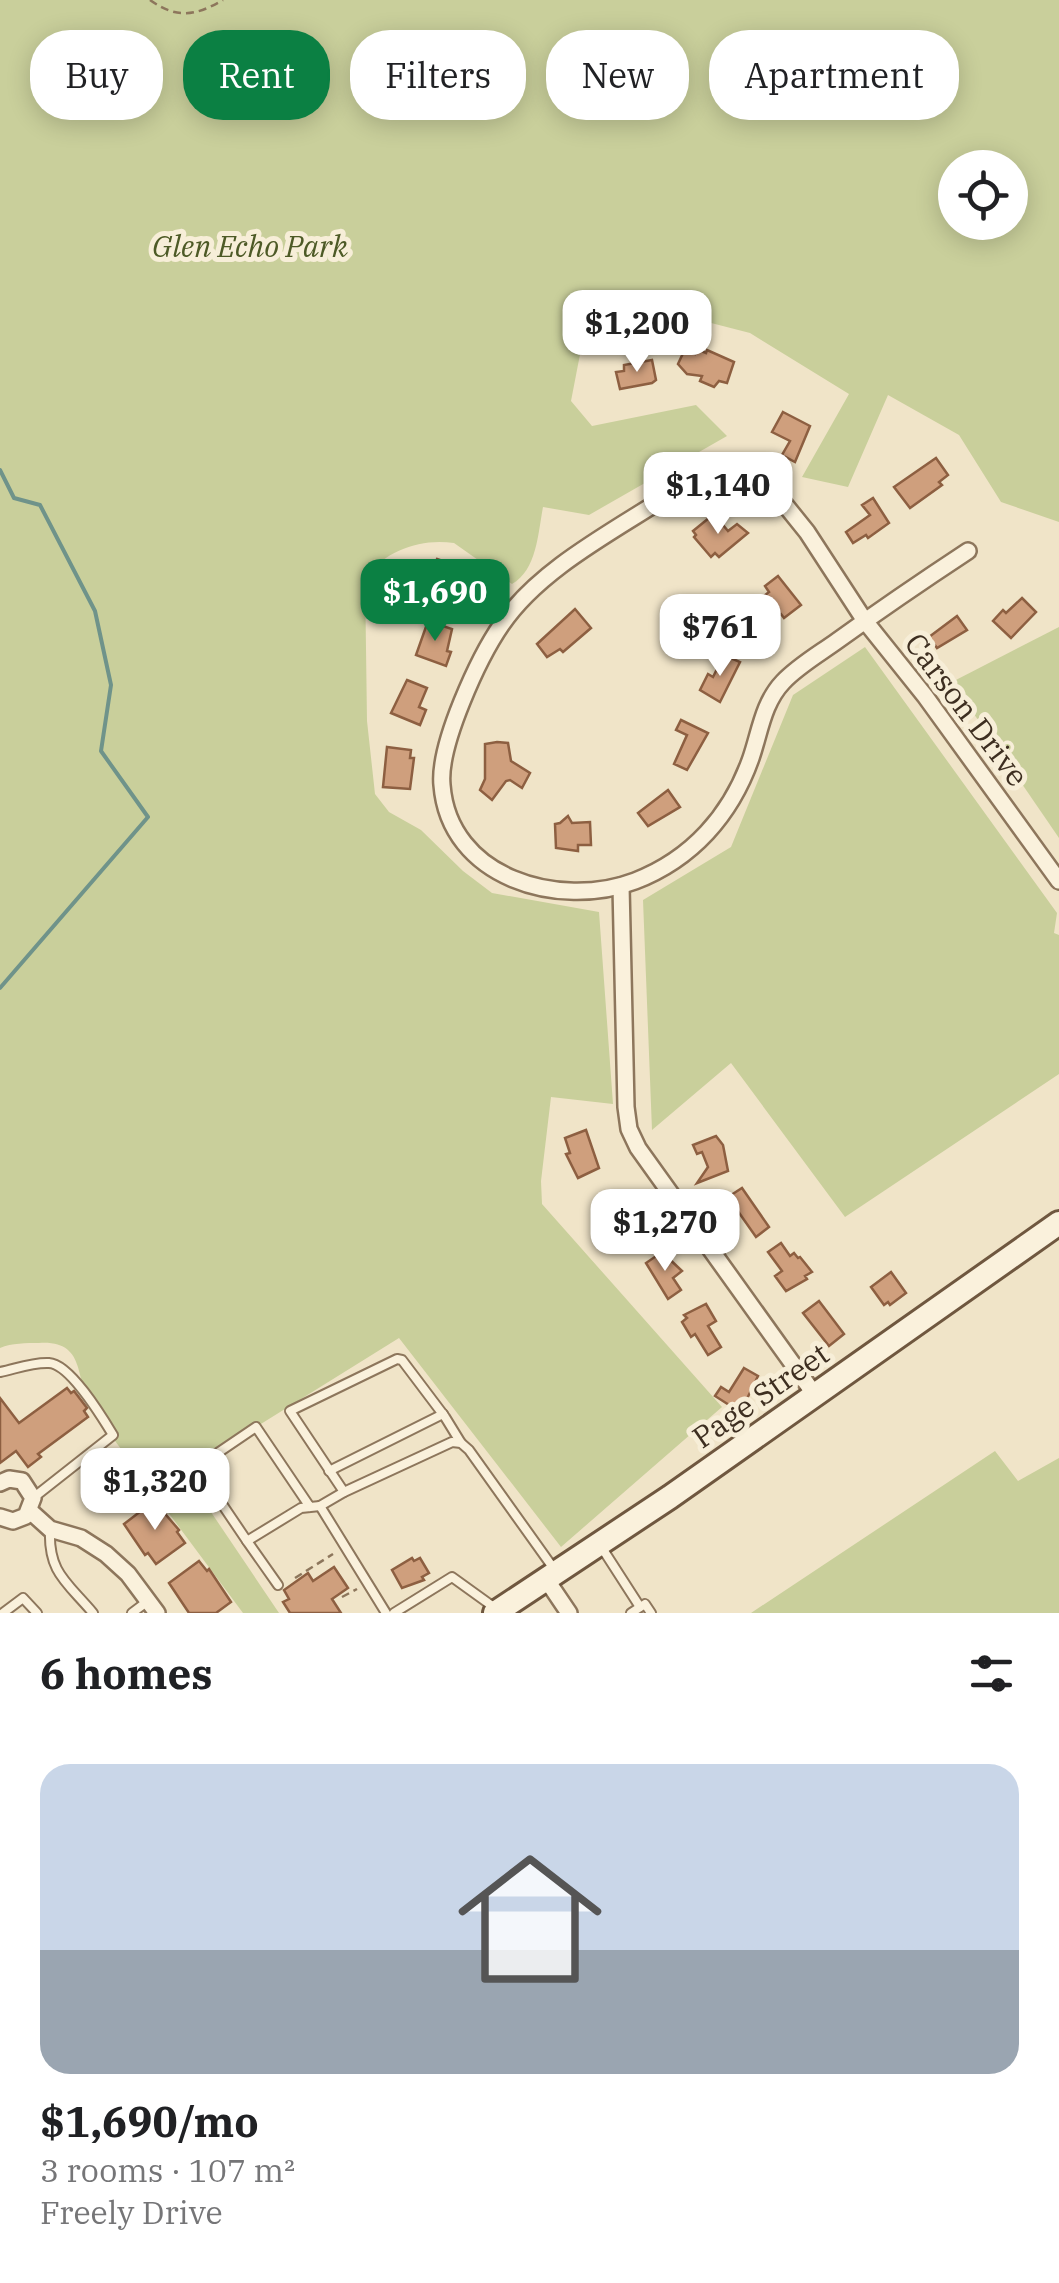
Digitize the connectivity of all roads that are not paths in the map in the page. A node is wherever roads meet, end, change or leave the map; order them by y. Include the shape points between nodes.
1 (968, 550) dead end
2 (865, 621) junction
3 (1059, 881) edge
4 (621, 886) junction
5 (1059, 1223) edge
6 (0, 1372) edge
7 (815, 1394) junction
8 (442, 1414) junction
9 (460, 1443) junction
10 (329, 1471) junction
11 (0, 1483) edge
12 (344, 1492) junction
13 (32, 1504) junction
14 (315, 1507) junction
15 (0, 1517) edge
16 (50, 1530) junction
17 (247, 1541) junction
18 (600, 1544) junction
19 (551, 1576) junction
20 (278, 1585) dead end
21 (152, 1607) edge
22 (640, 1607) junction
23 (501, 1611) edge
24 (3, 1613) edge
25 (37, 1613) edge
26 (93, 1613) edge
27 (132, 1613) edge
28 (386, 1613) edge
29 (394, 1613) edge
30 (569, 1613) edge
31 (631, 1613) edge
32 (651, 1613) edge

1 - 2 street
2 - 3 street, Carson Drive
2 - 4 street via 772,695 738,788 704,837 661,869
2 - 4 street, Carson Drive via 782,502 756,484 726,478 676,491 522,599 492,639 452,730 442,767 446,807 465,844 518,882 558,891
4 - 7 street via 630,1129
5 - 7 street, Page Street
6 - 13 lane via 55,1364 113,1434
7 - 18 street, Page Street
8 - 9 lane
8 - 10 lane
8 - 10 lane via 397,1359 292,1408
9 - 12 lane
9 - 19 lane
10 - 12 lane
11 - 13 street via 22,1481
12 - 14 lane
13 - 15 street via 20,1520
13 - 16 street
14 - 17 lane via 301,1508
14 - 17 lane via 254,1427 197,1466
14 - 28 lane
16 - 21 street via 98,1548
16 - 26 lane via 53,1566
17 - 20 lane
18 - 19 street, Page Street
18 - 22 lane
19 - 23 street, Page Street
19 - 30 street
21 - 27 lane
22 - 31 lane
22 - 32 lane via 646,1604
23 - 29 lane via 452,1577
24 - 25 lane via 19,1599

